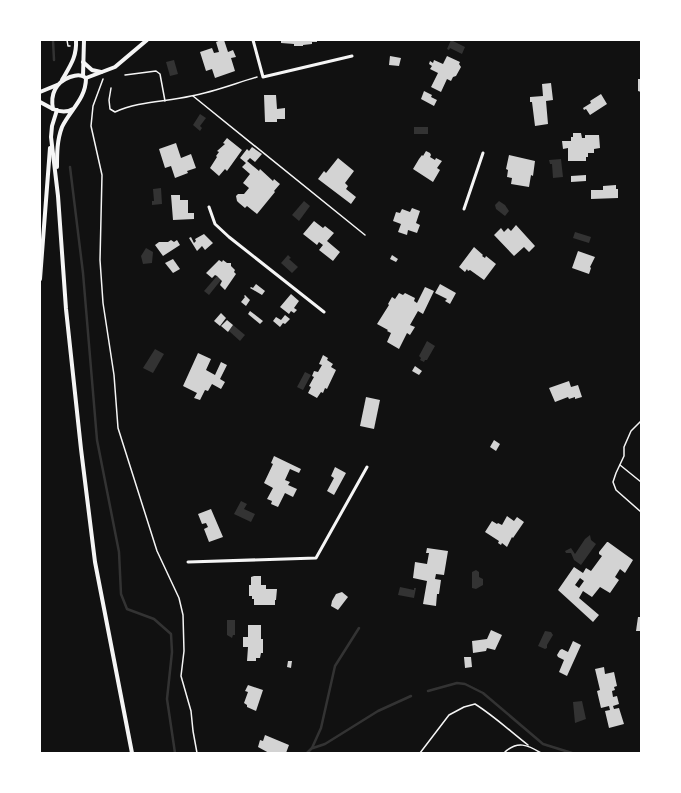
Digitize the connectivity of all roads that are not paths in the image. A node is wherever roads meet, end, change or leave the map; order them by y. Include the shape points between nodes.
1 (76, 40) edge
2 (84, 40) edge
3 (147, 40) edge
4 (253, 40) edge
5 (352, 56) dead end
6 (83, 62) junction
7 (102, 72) junction
8 (84, 77) junction
9 (62, 80) junction
10 (58, 85) junction
11 (40, 92) edge
12 (40, 102) edge
13 (55, 109) junction
14 (72, 109) junction
15 (51, 137) junction
16 (484, 153) dead end
17 (56, 177) junction
18 (208, 207) dead end
19 (464, 209) dead end
20 (40, 278) edge
21 (324, 312) dead end
22 (367, 467) dead end
23 (188, 562) dead end
24 (132, 753) edge

1 - 9 street via 73,63
2 - 6 street
3 - 7 street via 115,67
4 - 5 lane via 263,77
6 - 7 street via 92,70
6 - 8 street
7 - 8 street
8 - 9 street via 76,75
8 - 14 street via 86,86 83,95
9 - 10 street
10 - 11 street
10 - 13 street via 52,102
12 - 13 street
13 - 14 street via 68,112
13 - 15 street
14 - 17 street via 58,141
15 - 17 street
15 - 20 street
16 - 19 lane
17 - 24 street via 66,309 94,562
18 - 21 lane via 219,228
22 - 23 lane via 316,558

